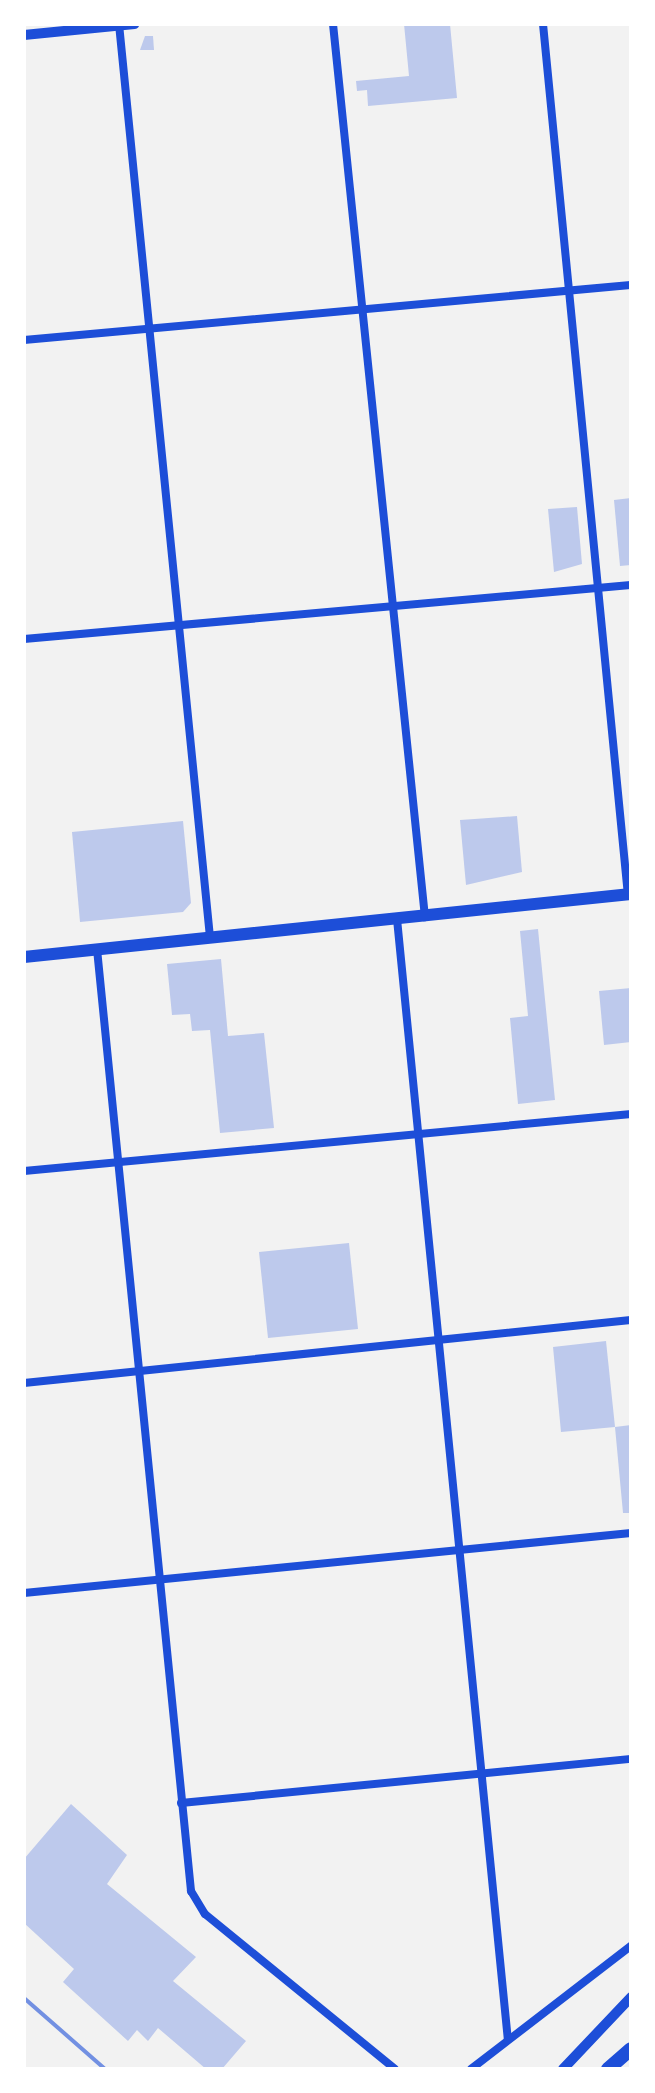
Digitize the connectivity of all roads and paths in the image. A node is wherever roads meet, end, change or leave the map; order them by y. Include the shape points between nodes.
1 (134, 24) edge
2 (333, 24) edge
3 (543, 24) edge
4 (119, 25) edge
5 (24, 35) edge
6 (631, 285) edge
7 (573, 290) junction
8 (363, 308) junction
9 (150, 328) junction
10 (24, 340) edge
11 (631, 585) edge
12 (601, 589) junction
13 (395, 608) junction
14 (179, 626) junction
15 (24, 639) edge
16 (629, 894) edge
17 (425, 917) junction
18 (397, 919) junction
19 (210, 938) junction
20 (97, 949) junction
21 (24, 957) edge
22 (631, 1114) edge
23 (417, 1137) junction
24 (118, 1162) junction
25 (24, 1171) edge
26 (631, 1320) edge
27 (438, 1339) junction
28 (139, 1373) junction
29 (24, 1383) edge
30 (631, 1533) edge
31 (457, 1548) junction
32 (160, 1580) junction
33 (24, 1593) edge
34 (631, 1759) edge
35 (481, 1771) junction
36 (181, 1803) junction
37 (631, 1946) edge
38 (631, 1997) edge
39 (508, 2040) junction
40 (631, 2049) edge
41 (395, 2069) edge
42 (471, 2069) edge
43 (563, 2069) edge
44 (608, 2069) edge

1 - 4 street
2 - 8 street
3 - 7 street
4 - 5 street
4 - 9 street
6 - 7 street
7 - 8 street
7 - 12 street
8 - 9 street
8 - 13 street
9 - 10 street
9 - 14 street
11 - 12 street
12 - 13 street
12 - 16 street
13 - 14 street
13 - 17 street
14 - 15 street
14 - 19 street
16 - 17 main road
17 - 18 main road
18 - 19 main road
18 - 23 street
19 - 20 main road
20 - 21 main road
20 - 24 street
22 - 23 street
23 - 24 street
23 - 27 street
24 - 25 street
24 - 28 street
26 - 27 street
27 - 28 street
27 - 31 street
28 - 29 street
28 - 32 street
30 - 31 street
31 - 32 street
31 - 35 street
32 - 33 street
32 - 36 street
34 - 35 street
35 - 36 street
35 - 39 street
36 - 41 street via 191,1891 205,1914
37 - 39 street
38 - 43 street
39 - 42 street
40 - 44 highway

